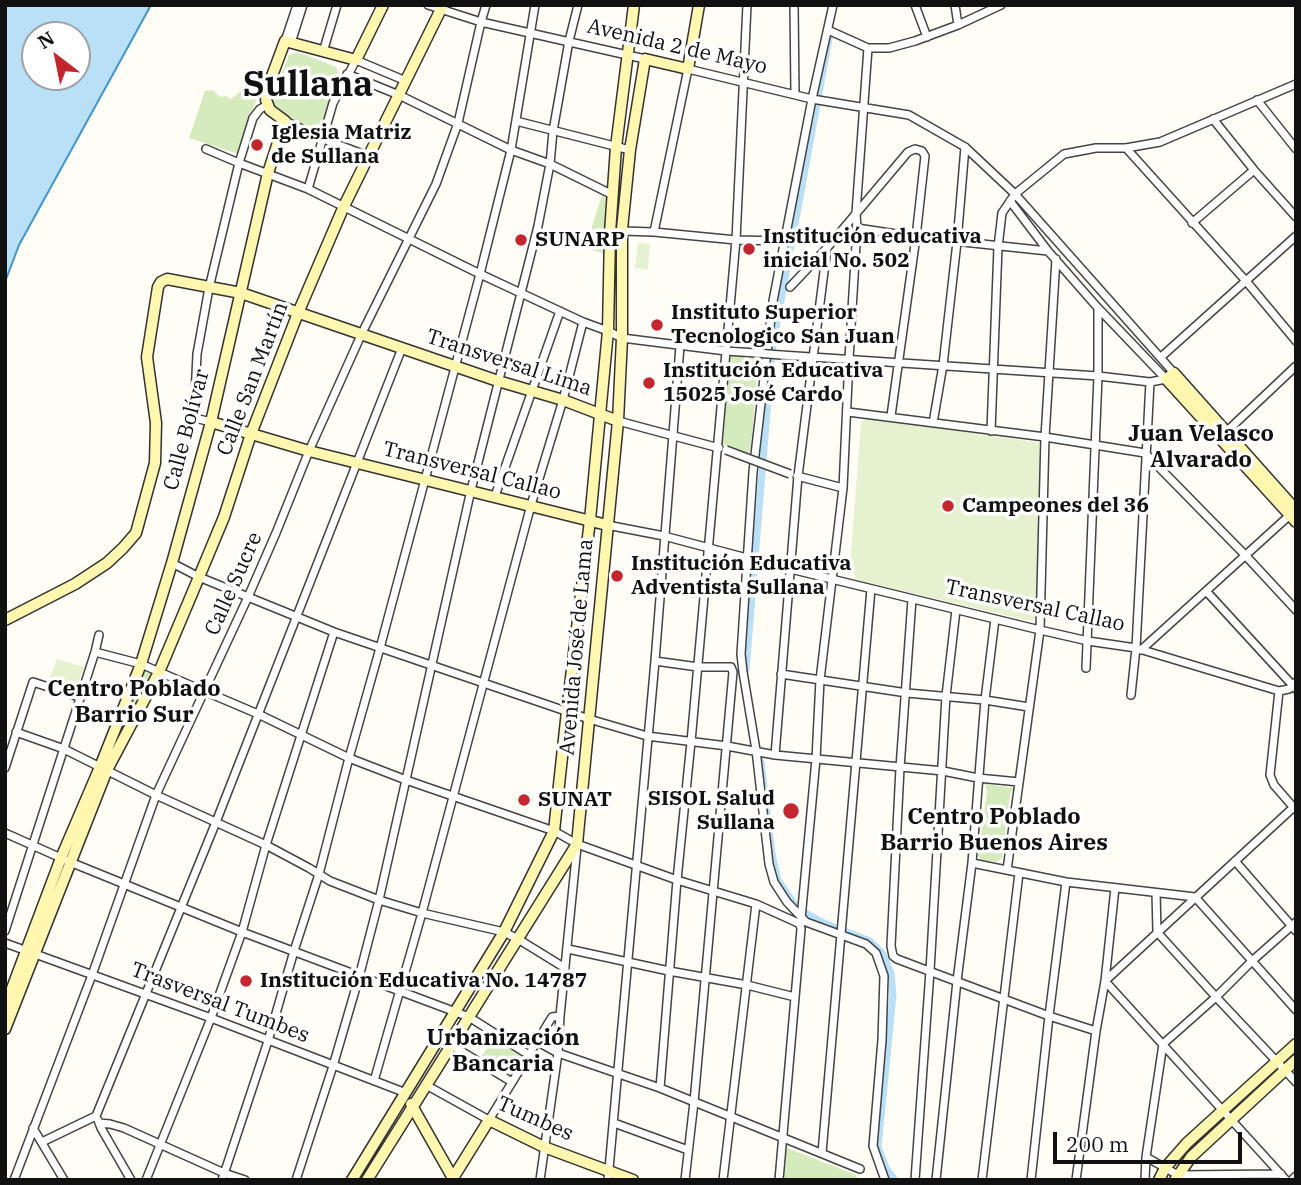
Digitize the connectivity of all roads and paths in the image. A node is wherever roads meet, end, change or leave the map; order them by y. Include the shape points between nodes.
1 (297, 5) edge
2 (303, 5) edge
3 (337, 5) edge
4 (383, 5) edge
5 (428, 5) edge
6 (486, 5) edge
7 (535, 5) edge
8 (578, 5) edge
9 (634, 5) edge
10 (699, 5) edge
11 (747, 5) edge
12 (794, 5) edge
13 (833, 5) edge
14 (915, 5) edge
15 (955, 5) edge
16 (1001, 5) edge
17 (442, 7) edge
18 (481, 22) junction
19 (958, 25) junction
20 (828, 30) junction
21 (530, 34) junction
22 (927, 37) junction
23 (569, 41) junction
24 (288, 42) junction
25 (868, 48) junction
26 (323, 52) junction
27 (628, 55) junction
28 (645, 59) junction
29 (356, 60) junction
30 (688, 69) junction
31 (347, 74) junction
32 (406, 81) junction
33 (745, 82) junction
34 (1296, 84) edge
35 (795, 94) junction
36 (399, 95) junction
37 (816, 100) junction
38 (1257, 100) junction
39 (267, 105) junction
40 (863, 107) junction
41 (1213, 119) junction
42 (285, 121) junction
43 (516, 121) junction
44 (458, 123) junction
45 (553, 131) junction
46 (323, 139) junction
47 (616, 147) junction
48 (965, 147) junction
49 (1126, 148) junction
50 (206, 149) dead end
51 (1296, 149) edge
52 (511, 150) junction
53 (630, 150) junction
54 (368, 156) junction
55 (239, 163) junction
56 (550, 164) junction
57 (1254, 170) junction
58 (268, 173) junction
59 (308, 189) junction
60 (613, 195) junction
61 (1012, 198) junction
62 (344, 206) junction
63 (856, 213) junction
64 (1296, 217) edge
65 (1192, 223) junction
66 (857, 228) junction
67 (622, 231) junction
68 (654, 232) junction
69 (610, 233) junction
70 (1296, 236) edge
71 (916, 237) junction
72 (409, 239) junction
73 (736, 240) junction
74 (784, 242) junction
75 (957, 242) junction
76 (998, 247) junction
77 (827, 248) junction
78 (1048, 251) junction
79 (1056, 259) junction
80 (480, 274) junction
81 (1245, 281) junction
82 (790, 287) dead end
83 (209, 288) junction
84 (241, 293) junction
85 (522, 294) junction
86 (1098, 308) junction
87 (560, 311) junction
88 (298, 313) junction
89 (583, 322) junction
90 (608, 331) junction
91 (362, 333) junction
92 (622, 338) junction
93 (1296, 341) edge
94 (681, 346) junction
95 (402, 348) junction
96 (726, 351) junction
97 (812, 356) junction
98 (1161, 357) junction
99 (849, 359) junction
100 (898, 364) junction
101 (943, 365) junction
102 (455, 366) junction
103 (1296, 366) edge
104 (994, 369) junction
105 (1049, 373) junction
106 (1098, 376) junction
107 (1170, 376) junction
108 (498, 381) junction
109 (1150, 382) junction
110 (531, 391) junction
111 (563, 400) junction
112 (848, 412) junction
113 (600, 414) junction
114 (891, 416) junction
115 (618, 421) junction
116 (211, 422) junction
117 (933, 423) junction
118 (991, 431) junction
119 (251, 434) junction
120 (1223, 434) junction
121 (674, 436) junction
122 (1045, 438) junction
123 (1095, 446) junction
124 (716, 447) junction
125 (309, 451) junction
126 (1145, 453) junction
127 (356, 462) junction
128 (798, 476) junction
129 (425, 479) junction
130 (844, 488) junction
131 (471, 490) junction
132 (495, 496) junction
133 (531, 505) junction
134 (1294, 514) edge
135 (590, 520) junction
136 (607, 525) junction
137 (664, 536) junction
138 (709, 548) junction
139 (1246, 556) junction
140 (743, 557) dead end
141 (172, 563) junction
142 (765, 563) dead end
143 (790, 569) junction
144 (199, 577) junction
145 (833, 579) junction
146 (871, 589) junction
147 (1207, 592) junction
148 (248, 597) junction
149 (912, 599) junction
150 (956, 610) junction
151 (1296, 610) edge
152 (296, 617) junction
153 (995, 619) junction
154 (5, 620) edge
155 (1040, 630) junction
156 (334, 632) junction
157 (99, 635) dead end
158 (1088, 641) junction
159 (380, 648) junction
160 (1139, 649) junction
161 (95, 652) junction
162 (655, 661) junction
163 (141, 664) junction
164 (432, 665) junction
165 (698, 667) junction
166 (1086, 668) dead end
167 (159, 672) junction
168 (781, 674) junction
169 (820, 680) junction
170 (484, 682) junction
171 (1295, 686) edge
172 (863, 687) junction
173 (205, 691) junction
174 (1279, 691) junction
175 (906, 693) junction
176 (1131, 695) dead end
177 (946, 696) junction
178 (79, 697) junction
179 (985, 701) junction
180 (1029, 707) junction
181 (567, 711) junction
182 (258, 714) junction
183 (589, 719) junction
184 (16, 733) junction
185 (301, 735) junction
186 (647, 736) junction
187 (691, 742) junction
188 (727, 746) junction
189 (64, 749) junction
190 (756, 750) junction
191 (775, 755) junction
192 (349, 758) junction
193 (816, 759) junction
194 (856, 762) junction
195 (5, 768) edge
196 (104, 768) junction
197 (900, 768) junction
198 (943, 771) junction
199 (978, 778) junction
200 (406, 780) junction
201 (1019, 782) junction
202 (156, 795) junction
203 (453, 797) junction
204 (1295, 807) edge
205 (216, 822) junction
206 (554, 831) junction
207 (5, 832) edge
208 (577, 844) junction
209 (34, 845) junction
210 (266, 845) junction
211 (66, 860) junction
212 (1235, 861) junction
213 (972, 863) junction
214 (636, 866) junction
215 (1007, 870) junction
216 (1019, 873) junction
217 (319, 874) junction
218 (677, 880) junction
219 (1066, 882) junction
220 (123, 885) junction
221 (1115, 888) junction
222 (713, 891) junction
223 (1156, 893) junction
224 (1195, 897) junction
225 (379, 900) junction
226 (756, 904) junction
227 (181, 906) junction
228 (422, 913) junction
229 (802, 919) junction
230 (1294, 927) edge
231 (5, 931) edge
232 (242, 932) junction
233 (504, 932) junction
234 (1157, 932) junction
235 (842, 935) junction
236 (518, 939) junction
237 (5, 943) edge
238 (568, 949) junction
239 (294, 951) junction
240 (30, 953) junction
241 (1252, 961) junction
242 (628, 962) junction
243 (565, 968) junction
244 (670, 971) junction
245 (930, 971) junction
246 (92, 975) junction
247 (359, 977) junction
248 (706, 978) junction
249 (957, 981) junction
250 (1105, 981) junction
251 (747, 985) junction
252 (400, 992) junction
253 (145, 995) junction
254 (1216, 997) junction
255 (795, 998) junction
256 (1004, 999) junction
257 (5, 1007) edge
258 (1296, 1010) edge
259 (454, 1012) junction
260 (560, 1016) junction
261 (1049, 1016) junction
262 (469, 1017) junction
263 (211, 1018) junction
264 (5, 1029) edge
265 (1096, 1031) junction
266 (268, 1041) junction
267 (538, 1042) junction
268 (1163, 1044) junction
269 (1296, 1044) edge
270 (451, 1045) junction
271 (558, 1053) junction
272 (529, 1055) junction
273 (1296, 1060) edge
274 (1277, 1061) junction
275 (333, 1066) junction
276 (1285, 1070) junction
277 (618, 1074) junction
278 (374, 1081) junction
279 (512, 1082) junction
280 (1296, 1082) edge
281 (426, 1085) junction
282 (660, 1088) junction
283 (406, 1093) junction
284 (694, 1102) junction
285 (412, 1107) junction
286 (1223, 1111) junction
287 (731, 1117) junction
288 (98, 1119) junction
289 (1231, 1119) junction
290 (489, 1120) junction
291 (614, 1124) junction
292 (33, 1128) junction
293 (782, 1138) junction
294 (42, 1142) junction
295 (160, 1144) junction
296 (544, 1147) junction
297 (688, 1150) junction
298 (822, 1153) junction
299 (1146, 1157) junction
300 (1165, 1168) junction
301 (860, 1169) dead end
302 (609, 1175) edge
303 (223, 1176) edge
304 (1296, 1176) edge
305 (1176, 1177) edge
306 (1283, 1177) edge
307 (454, 1179) edge
308 (14, 1180) edge
309 (64, 1180) edge
310 (131, 1180) edge
311 (146, 1180) edge
312 (245, 1180) edge
313 (296, 1180) edge
314 (352, 1180) edge
315 (367, 1180) edge
316 (540, 1180) edge
317 (633, 1180) edge
318 (685, 1180) edge
319 (723, 1180) edge
320 (779, 1180) edge
321 (884, 1180) edge
322 (915, 1180) edge
323 (936, 1180) edge
324 (982, 1180) edge
325 (1031, 1180) edge
326 (1076, 1180) edge
327 (1145, 1180) edge
328 (1159, 1180) edge
329 (1292, 1180) edge

1 - 24 street
2 - 24 street
3 - 26 street
4 - 29 street
5 - 17 street, Avenida 2 de Mayo
6 - 18 street, Calle Sucre
7 - 21 street
8 - 23 street
9 - 27 street, Avenida José de Lama
10 - 30 street
11 - 33 street
12 - 35 street
13 - 20 street
14 - 22 street
15 - 19 street
16 - 19 street
17 - 18 street, Avenida 2 de Mayo
17 - 32 street, Calle San Martín
18 - 21 street, Avenida 2 de Mayo
18 - 44 street, Calle Sucre
19 - 22 street
20 - 25 street
20 - 37 street
21 - 23 street, Avenida 2 de Mayo
21 - 43 street
22 - 25 street via 889,48
23 - 27 street, Avenida 2 de Mayo
23 - 45 street
24 - 26 street
24 - 39 street via 272,75
25 - 40 street
26 - 29 street
27 - 28 street, Avenida 2 de Mayo
27 - 47 street, Avenida José de Lama
28 - 30 street, Avenida 2 de Mayo
28 - 53 street, Avenida José de Lama
29 - 31 street
29 - 32 street
30 - 33 street, Avenida 2 de Mayo
30 - 68 street
31 - 36 street
31 - 46 street
32 - 36 street, Calle San Martín
33 - 35 street, Avenida 2 de Mayo
33 - 73 street
34 - 38 street
35 - 37 street, Avenida 2 de Mayo
36 - 44 street
36 - 54 street, Calle San Martín
37 - 40 street, Avenida 2 de Mayo
37 - 74 street
38 - 41 street
38 - 51 street
39 - 42 street
39 - 55 street via 253,118
40 - 48 street, Avenida 2 de Mayo via 909,115
40 - 63 street
41 - 49 street via 1160,142
41 - 57 street
42 - 46 street
42 - 58 street, Calle Bolívar
43 - 45 street
43 - 52 street
44 - 52 street
44 - 72 street, Calle Sucre
45 - 47 street
45 - 56 street
46 - 54 street
46 - 59 street
47 - 53 street
47 - 60 street, Avenida José de Lama
48 - 61 street, Avenida 2 de Mayo
48 - 75 street
49 - 61 street via 1064,154
49 - 65 street
50 - 55 street
52 - 56 street
52 - 80 street
53 - 67 street, Avenida José de Lama
54 - 62 street, Calle San Martín
55 - 58 street
55 - 83 street
56 - 60 street
56 - 85 street
57 - 64 street
57 - 65 street
58 - 59 street
58 - 84 street, Calle Bolívar
59 - 62 street
60 - 69 street, Avenida José de Lama
61 - 76 street via 1002,213
61 - 78 street
61 - 98 street
62 - 72 street
62 - 88 street, Calle San Martín
63 - 66 street
63 - 71 street via 908,152 922,151
63 - 77 street
65 - 81 street
66 - 71 street
66 - 99 street
67 - 68 street
67 - 69 street
67 - 92 street, Avenida José de Lama
68 - 73 street
69 - 90 street, Avenida José de Lama
70 - 81 street
71 - 75 street
71 - 100 street
72 - 80 street
72 - 91 street, Calle Sucre
73 - 74 street
73 - 96 street
74 - 190 street via 753,472 741,654
75 - 76 street
75 - 101 street
76 - 78 street
76 - 104 street
77 - 82 street
77 - 97 street
78 - 79 street
79 - 86 street
79 - 105 street
80 - 85 street
80 - 102 street
81 - 93 street
81 - 98 street
83 - 84 street, Transversal Lima
83 - 116 street, Transversal Callao via 197,354 194,416
83 - 154 street, Transversal Lima via 167,279 158,287 147,357 156,423 155,463 136,533 107,564
84 - 88 street, Transversal Lima
84 - 116 street, Calle Bolívar
85 - 87 street
85 - 108 street
86 - 106 street
86 - 107 street
87 - 89 street
87 - 110 street
88 - 91 street, Transversal Lima
88 - 119 street, Calle San Martín
89 - 90 street
89 - 111 street
90 - 92 street
90 - 113 street, Avenida José de Lama
91 - 95 street, Transversal Lima
91 - 125 street, Calle Sucre
92 - 94 street
92 - 115 street, Avenida José de Lama
94 - 96 street
94 - 121 street
95 - 102 street, Transversal Lima
95 - 127 street
96 - 97 street, bridge
96 - 124 street
97 - 99 street
97 - 128 street
98 - 107 street
99 - 100 street
99 - 112 street
100 - 101 street
100 - 114 street
101 - 104 street
101 - 117 street
102 - 108 street, Transversal Lima
102 - 129 street
103 - 120 street
104 - 105 street
104 - 118 street
105 - 106 street
105 - 122 street
106 - 109 street
106 - 123 street
107 - 109 street
107 - 120 street
108 - 110 street, Transversal Lima
108 - 131 street
109 - 126 street
110 - 111 street, Transversal Lima
110 - 132 street
111 - 113 street, Transversal Lima
111 - 133 street
112 - 114 street
112 - 130 street
113 - 115 street, Transversal Lima
113 - 135 street, Avenida José de Lama
114 - 117 street
115 - 121 street, Transversal Lima
115 - 136 street, Avenida José de Lama
116 - 119 street, Transversal Callao
116 - 141 street, Calle Bolívar
117 - 118 street
118 - 122 street
119 - 125 street, Transversal Callao
119 - 144 street, Calle San Martín
120 - 134 street
121 - 124 street, Transversal Lima
121 - 137 street
122 - 123 street
122 - 155 street
123 - 126 street
123 - 158 street
124 - 128 street, Transversal Lima, bridge
124 - 138 street
125 - 127 street, Transversal Callao
125 - 148 street, Calle Sucre
126 - 139 street
126 - 160 street
127 - 129 street, Transversal Callao
127 - 152 street
128 - 130 street, Transversal Lima
128 - 143 street
129 - 131 street, Transversal Callao
129 - 159 street
130 - 145 street
131 - 132 street, Transversal Callao
131 - 164 street
132 - 133 street, Transversal Callao
133 - 135 street, Transversal Callao
133 - 170 street
134 - 139 street
135 - 136 street, Transversal Callao
135 - 181 street, Avenida José de Lama
136 - 137 street, Transversal Callao
136 - 183 street, Avenida José de Lama
137 - 138 street, Transversal Callao
137 - 162 street
138 - 140 street, Transversal Callao
138 - 165 street
139 - 147 street
139 - 151 street
141 - 144 street
141 - 163 street, Calle Bolívar
142 - 143 street, Transversal Callao
143 - 145 street, Transversal Callao
143 - 168 street
144 - 148 street
144 - 167 street, Calle San Martín
145 - 146 street, Transversal Callao
145 - 169 street
146 - 149 street, Transversal Callao
146 - 172 street
147 - 160 street
147 - 171 street
148 - 152 street
148 - 173 street, Calle Sucre
149 - 150 street, Transversal Callao
149 - 175 street
150 - 153 street, Transversal Callao
150 - 177 street
152 - 156 street
152 - 182 street
153 - 155 street, Transversal Callao
153 - 179 street
155 - 158 street, Transversal Callao
155 - 180 street
156 - 159 street
156 - 185 street
157 - 161 street
158 - 160 street, Transversal Callao
158 - 166 street
159 - 164 street
159 - 192 street
160 - 174 street, Transversal Callao
160 - 176 street
161 - 163 street
161 - 178 street
162 - 165 street
162 - 186 street
163 - 167 street
163 - 196 street, Calle Bolívar
164 - 170 street
164 - 200 street
165 - 187 street
165 - 188 street via 731,667 733,672
167 - 173 street
167 - 196 street, Calle San Martín
168 - 169 street
168 - 191 street
169 - 172 street
169 - 193 street
170 - 181 street
170 - 203 street
171 - 174 street
172 - 175 street
172 - 194 street
173 - 182 street
173 - 202 street, Calle Sucre
174 - 204 street via 1270,775
175 - 177 street
175 - 197 street
177 - 179 street
177 - 198 street
178 - 184 street via 33,682
178 - 189 street
179 - 180 street
179 - 199 street
180 - 201 street
181 - 183 street
181 - 206 street, Avenida José de Lama
182 - 185 street
182 - 205 street
183 - 186 street
183 - 208 street, Avenida José de Lama
184 - 189 street
184 - 195 street
185 - 192 street
185 - 210 street
186 - 187 street
186 - 214 street
187 - 188 street
187 - 218 street
188 - 190 street
188 - 222 street
189 - 196 street
189 - 209 street
190 - 191 street
190 - 229 street via 769,864 774,882
191 - 193 street
192 - 200 street
192 - 217 street
193 - 194 street
193 - 229 street
194 - 197 street
194 - 235 street
196 - 202 street
196 - 211 street
197 - 198 street
197 - 245 street via 891,946 897,959
198 - 199 street
198 - 245 street
199 - 201 street
199 - 213 street
200 - 203 street
200 - 225 street
201 - 215 street
202 - 205 street
202 - 220 street, Calle Sucre
203 - 206 street
203 - 228 street
204 - 212 street
205 - 210 street
205 - 227 street
206 - 208 street
206 - 233 street, Avenida José de Lama
207 - 209 street
208 - 214 street
208 - 236 street, Avenida José de Lama
208 - 238 street
209 - 211 street
209 - 231 street
210 - 217 street
210 - 232 street
211 - 220 street
211 - 240 street
212 - 224 street
212 - 230 street
213 - 215 street
213 - 249 street
214 - 218 street
214 - 242 street
215 - 216 street
216 - 219 street
216 - 256 street
217 - 225 street
217 - 239 street
218 - 222 street
218 - 244 street
219 - 221 street
219 - 261 street
220 - 227 street
220 - 246 street, Calle Sucre
221 - 223 street
221 - 250 street
222 - 226 street
222 - 248 street
223 - 224 street
223 - 234 street
224 - 234 street
224 - 241 street
225 - 228 street
225 - 247 street
226 - 251 street
226 - 255 street via 800,924
227 - 232 street
227 - 253 street
228 - 233 street
228 - 252 street
229 - 235 street
230 - 241 street
232 - 239 street
232 - 263 street
233 - 236 street
233 - 259 street, Avenida José de Lama
234 - 250 street
234 - 254 street
235 - 298 street
235 - 321 street via 876,953 884,976 873,1146
236 - 243 street
236 - 262 street, Avenida José de Lama
237 - 240 street, Trasversal Tumbes
238 - 242 street
238 - 243 street
239 - 247 street
239 - 266 street
240 - 246 street, Trasversal Tumbes
240 - 257 street
240 - 264 street
241 - 254 street
241 - 258 street
242 - 244 street
242 - 277 street
243 - 260 street
244 - 248 street
244 - 282 street
245 - 249 street
245 - 322 street
246 - 253 street, Trasversal Tumbes
246 - 292 street, Calle Sucre
247 - 252 street
247 - 275 street
248 - 251 street
248 - 284 street
249 - 256 street
249 - 323 street
250 - 265 street
250 - 268 street
251 - 255 street
251 - 287 street
252 - 259 street
252 - 278 street
253 - 263 street, Trasversal Tumbes
253 - 288 street
254 - 268 street
254 - 274 street
255 - 293 street
256 - 261 street
256 - 324 street
259 - 262 street
259 - 283 street, Avenida José de Lama
260 - 267 street via 552,1017
260 - 271 street
261 - 265 street
261 - 325 street
262 - 270 street, Avenida José de Lama
262 - 272 street
263 - 266 street, Trasversal Tumbes
263 - 295 street
265 - 326 street
266 - 275 street, Trasversal Tumbes
266 - 303 street
267 - 271 street
267 - 272 street
268 - 286 street
268 - 299 street
269 - 274 street
270 - 279 street
270 - 281 street, Avenida José de Lama
271 - 277 street
271 - 296 street
272 - 279 street
273 - 276 street
274 - 276 street
274 - 286 street
275 - 278 street, Trasversal Tumbes
275 - 313 street
276 - 280 street
276 - 289 street
277 - 282 street
277 - 291 street
278 - 283 street, Trasversal Tumbes
279 - 290 street
281 - 285 street, Avenida José de Lama
281 - 290 street, Tumbes
282 - 284 street
283 - 285 street
283 - 314 street, Avenida José de Lama
284 - 287 street
284 - 297 street
285 - 307 street
285 - 315 street, Avenida José de Lama
286 - 289 street
286 - 300 street
287 - 293 street
287 - 319 street
288 - 294 street
288 - 295 street
288 - 310 street
289 - 305 street
289 - 306 street
290 - 296 street, Tumbes
290 - 307 street
291 - 297 street
291 - 302 street
292 - 294 street
292 - 308 street, Calle Sucre
293 - 298 street
293 - 320 street
294 - 309 street
295 - 303 street
295 - 311 street
296 - 302 street, Tumbes
296 - 316 street
297 - 318 street
298 - 301 street
299 - 300 street
299 - 327 street
300 - 305 street
300 - 328 street
302 - 317 street, Tumbes
303 - 312 street
304 - 329 street
305 - 306 street

